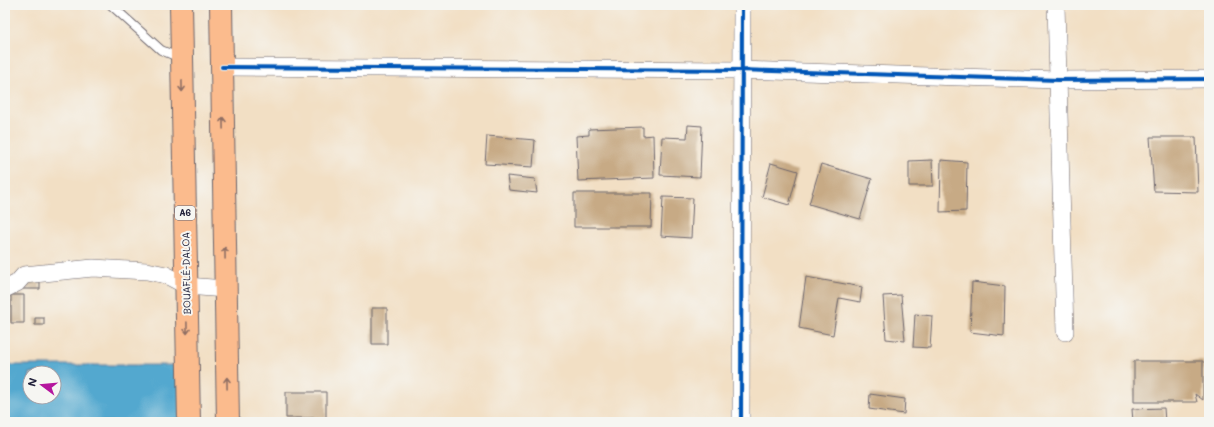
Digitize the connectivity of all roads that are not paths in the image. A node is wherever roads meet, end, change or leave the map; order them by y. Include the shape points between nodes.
1 (111, 5) edge
2 (181, 5) edge
3 (221, 5) edge
4 (742, 5) edge
5 (1056, 5) edge
6 (181, 58) junction
7 (222, 67) junction
8 (741, 70) junction
9 (1209, 79) edge
10 (1058, 80) junction
11 (187, 286) junction
12 (5, 289) edge
13 (225, 289) junction
14 (1065, 332) dead end
15 (189, 422) edge
16 (228, 422) edge
17 (741, 422) edge

1 - 6 lane via 161,50
2 - 6 highway, BOUAFLÉ-DALOA / A6
3 - 7 highway
4 - 8 street
5 - 10 street
6 -> 11 highway, BOUAFLÉ-DALOA / A6
7 - 8 street
13 -> 7 highway
8 - 10 street
8 - 17 street
9 - 10 street
10 - 14 street
11 - 12 street via 166,275 147,271 94,268 24,275 17,283
11 - 13 street
11 -> 15 highway, BOUAFLÉ-DALOA / A6
16 -> 13 highway

